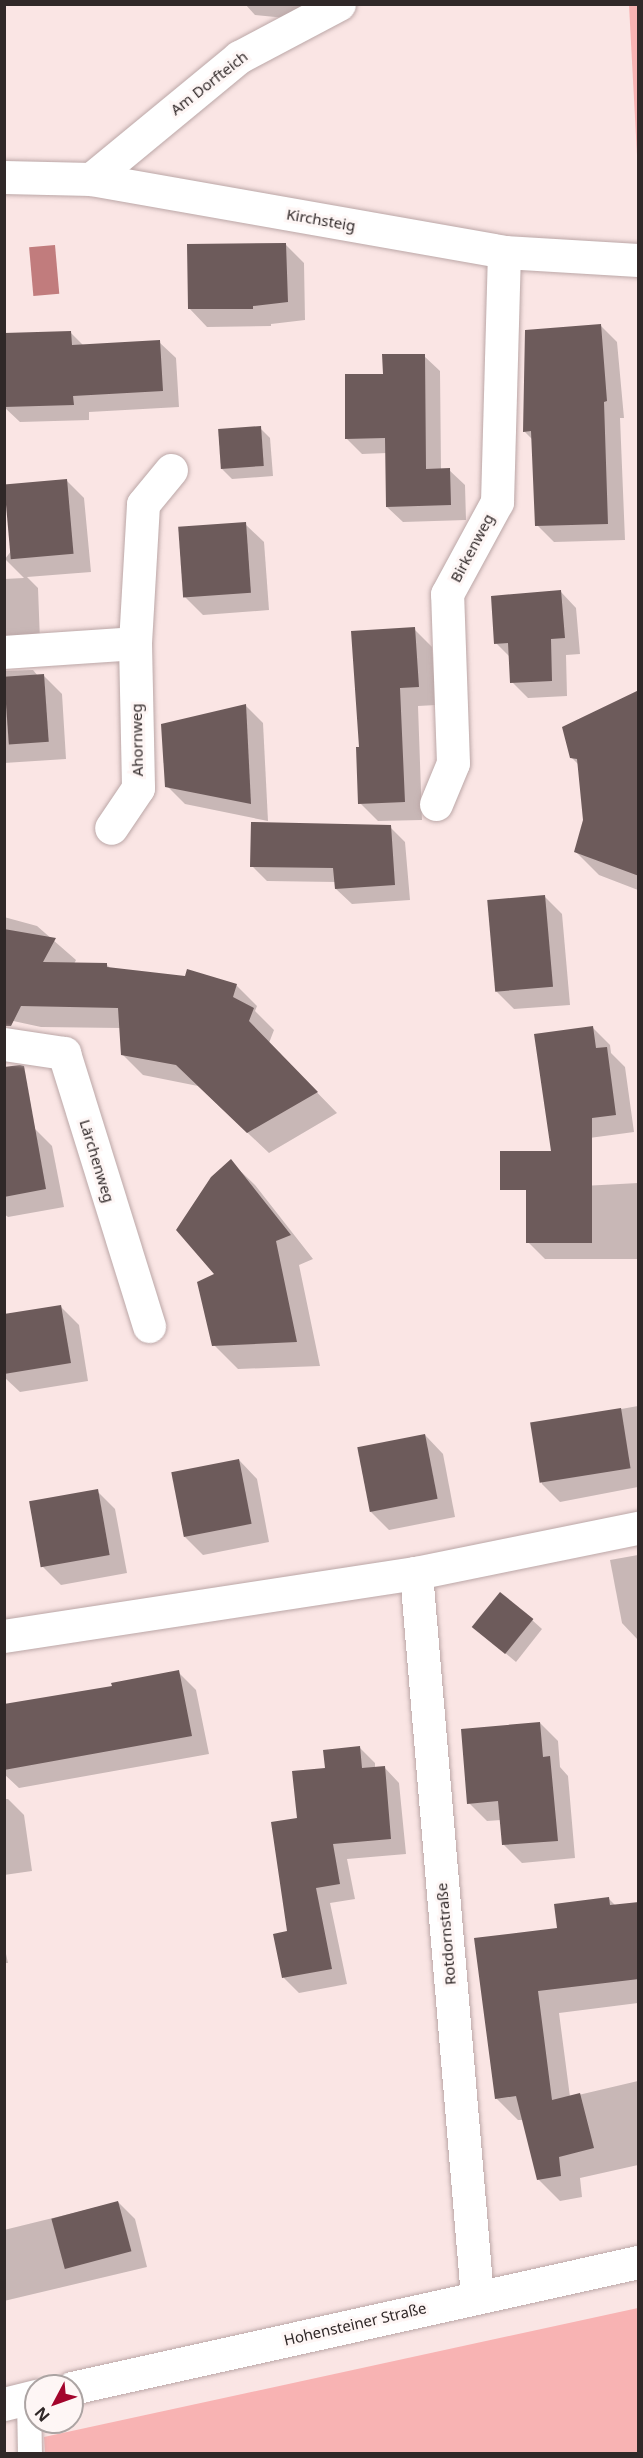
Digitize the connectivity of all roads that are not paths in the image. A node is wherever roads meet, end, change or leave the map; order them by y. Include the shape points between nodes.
1 (339, 4) edge
2 (4, 177) edge
3 (91, 179) junction
4 (504, 252) junction
5 (639, 260) edge
6 (171, 471) dead end
7 (135, 643) junction
8 (4, 652) edge
9 (436, 804) dead end
10 (111, 828) dead end
11 (4, 1044) edge
12 (149, 1326) dead end
13 (639, 1528) edge
14 (416, 1573) junction
15 (4, 1636) edge
16 (639, 2262) edge
17 (477, 2296) junction
18 (84, 2385) edge
19 (23, 2399) edge
20 (30, 2454) edge

1 - 3 street, Am Dorfteich via 239,57
2 - 3 street, Kirchsteig
3 - 4 street, Kirchsteig
4 - 5 street, Kirchsteig
4 - 9 street, Birkenweg via 497,502 447,594 453,763
6 - 7 street, Ahornweg via 143,504
7 - 8 street
7 - 10 street, Ahornweg via 138,788
11 - 12 street, Lärchenweg via 64,1053
13 - 14 street
14 - 15 street
14 - 17 street, Rotdornstraße
16 - 17 street, Hohensteiner Straße
17 - 18 street, Hohensteiner Straße
19 - 20 lane

